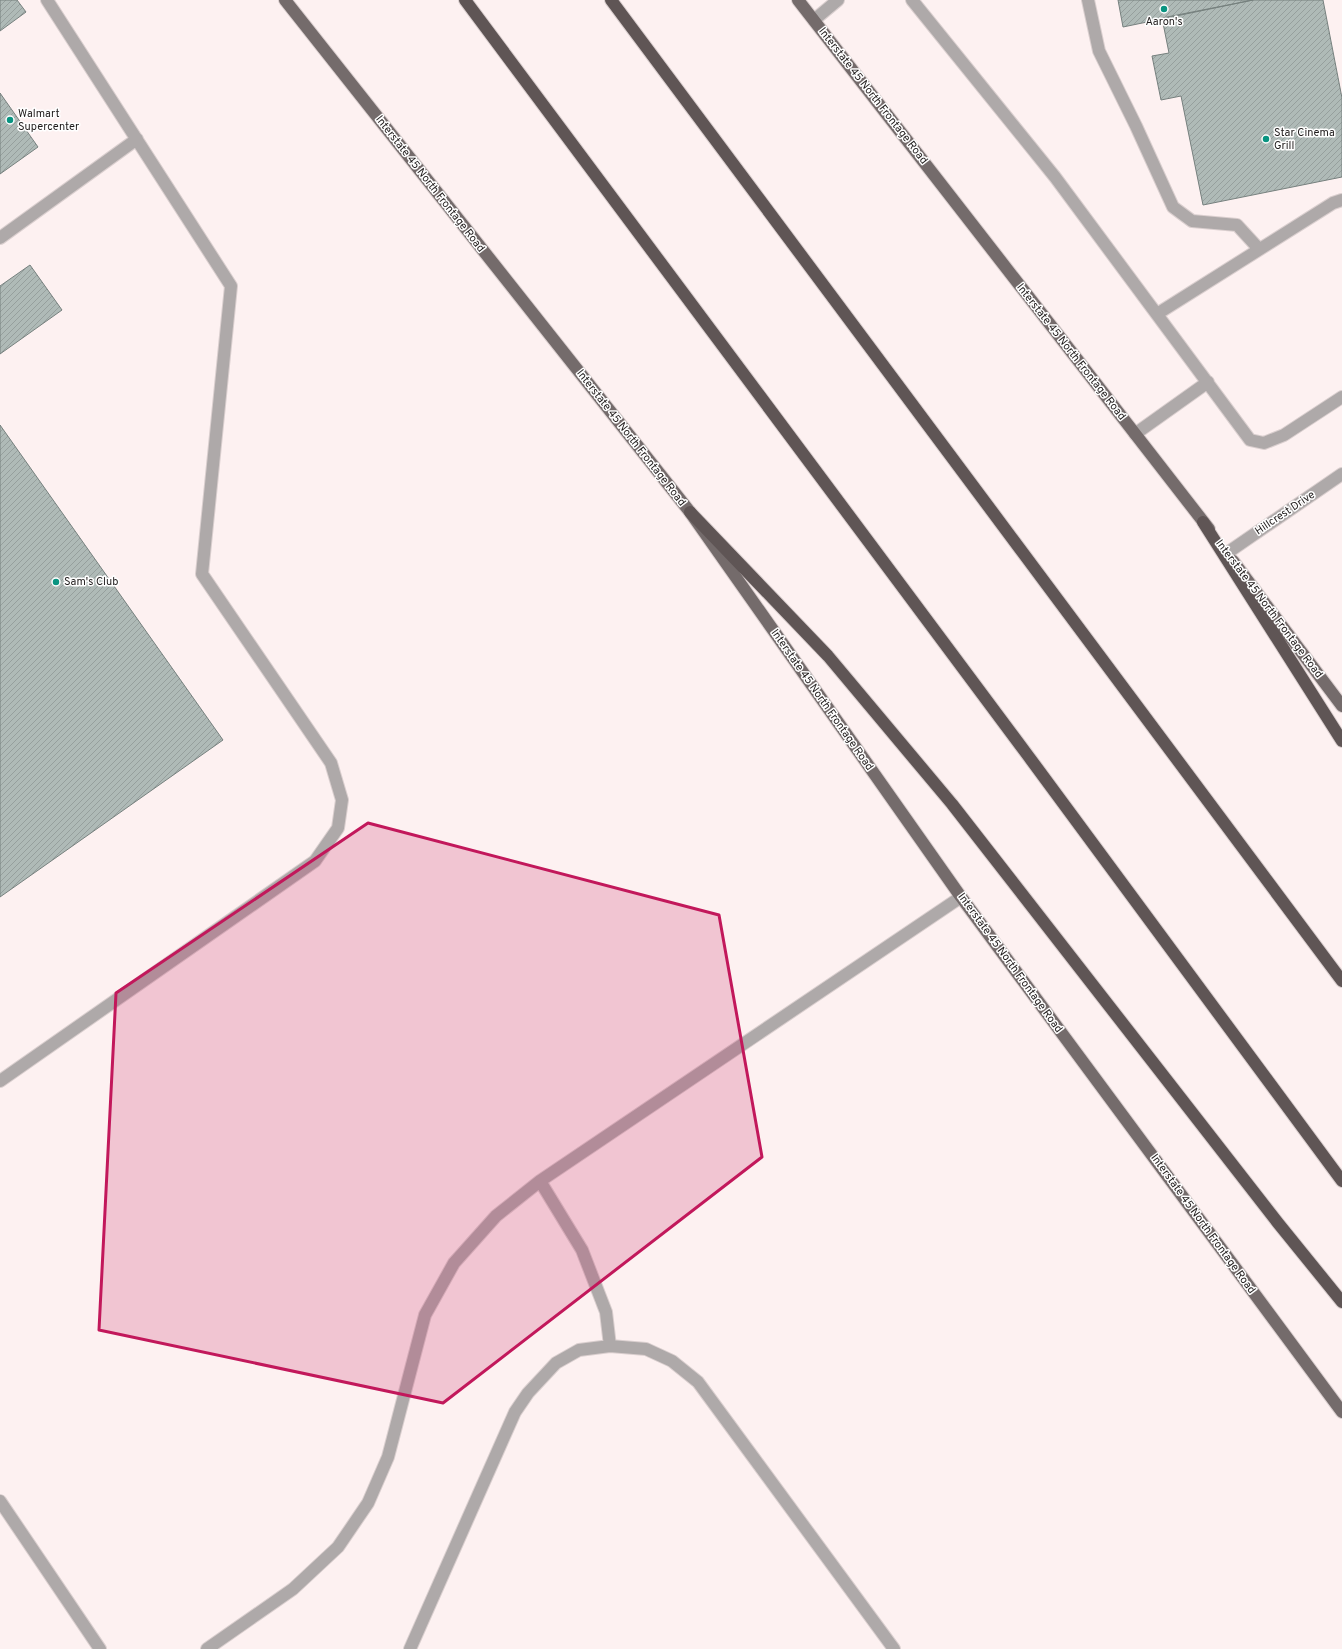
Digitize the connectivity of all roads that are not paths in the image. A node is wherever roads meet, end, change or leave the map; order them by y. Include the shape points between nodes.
1 (47, 0) edge
2 (285, 0) edge
3 (465, 0) edge
4 (611, 0) edge
5 (798, 0) edge
6 (838, 0) edge
7 (912, 0) edge
8 (1088, 0) edge
9 (814, 20) junction
10 (137, 139) junction
11 (1342, 200) edge
12 (0, 238) edge
13 (1259, 249) junction
14 (1157, 314) junction
15 (1208, 382) junction
16 (1342, 397) edge
17 (1135, 434) junction
18 (1342, 474) edge
19 (690, 512) junction
20 (1203, 522) junction
21 (1227, 553) junction
22 (1342, 706) edge
23 (1342, 741) edge
24 (961, 897) junction
25 (1342, 980) edge
26 (0, 1081) edge
27 (540, 1181) junction
28 (1342, 1181) edge
29 (1342, 1302) edge
30 (610, 1346) junction
31 (1342, 1412) edge
32 (0, 1501) edge
33 (100, 1649) edge
34 (207, 1649) edge
35 (410, 1649) edge
36 (894, 1649) edge

1 - 10 street
2 - 19 main road, Interstate 45 North Frontage Road
3 - 28 highway
4 - 25 highway
5 - 9 main road, Interstate 45 North Frontage Road
6 - 9 street
7 - 14 street via 1055,177
8 - 13 street via 1099,51 1173,207 1192,221 1237,224
9 - 17 main road, Interstate 45 North Frontage Road
10 - 12 street
10 - 26 street via 231,286 202,574 331,763 342,800 338,828 314,861
11 - 13 street
13 - 14 street
14 - 15 street
15 - 16 street via 1250,440 1264,443 1284,434
15 - 17 street
17 - 20 main road, Interstate 45 North Frontage Road
18 - 21 street, Hillcrest Drive
19 - 24 main road, Interstate 45 North Frontage Road
19 - 29 highway via 828,656 952,804
20 - 21 main road, Interstate 45 North Frontage Road
20 - 23 highway
21 - 22 main road, Interstate 45 North Frontage Road
24 - 27 street
24 - 31 main road, Interstate 45 North Frontage Road
27 - 30 street via 582,1250 606,1312
27 - 34 street via 496,1216 454,1263 425,1314 388,1457 368,1503 338,1547 293,1589
30 - 35 street via 580,1350 556,1363 528,1393 515,1412
30 - 36 street via 646,1349 672,1361 698,1382
32 - 33 street

